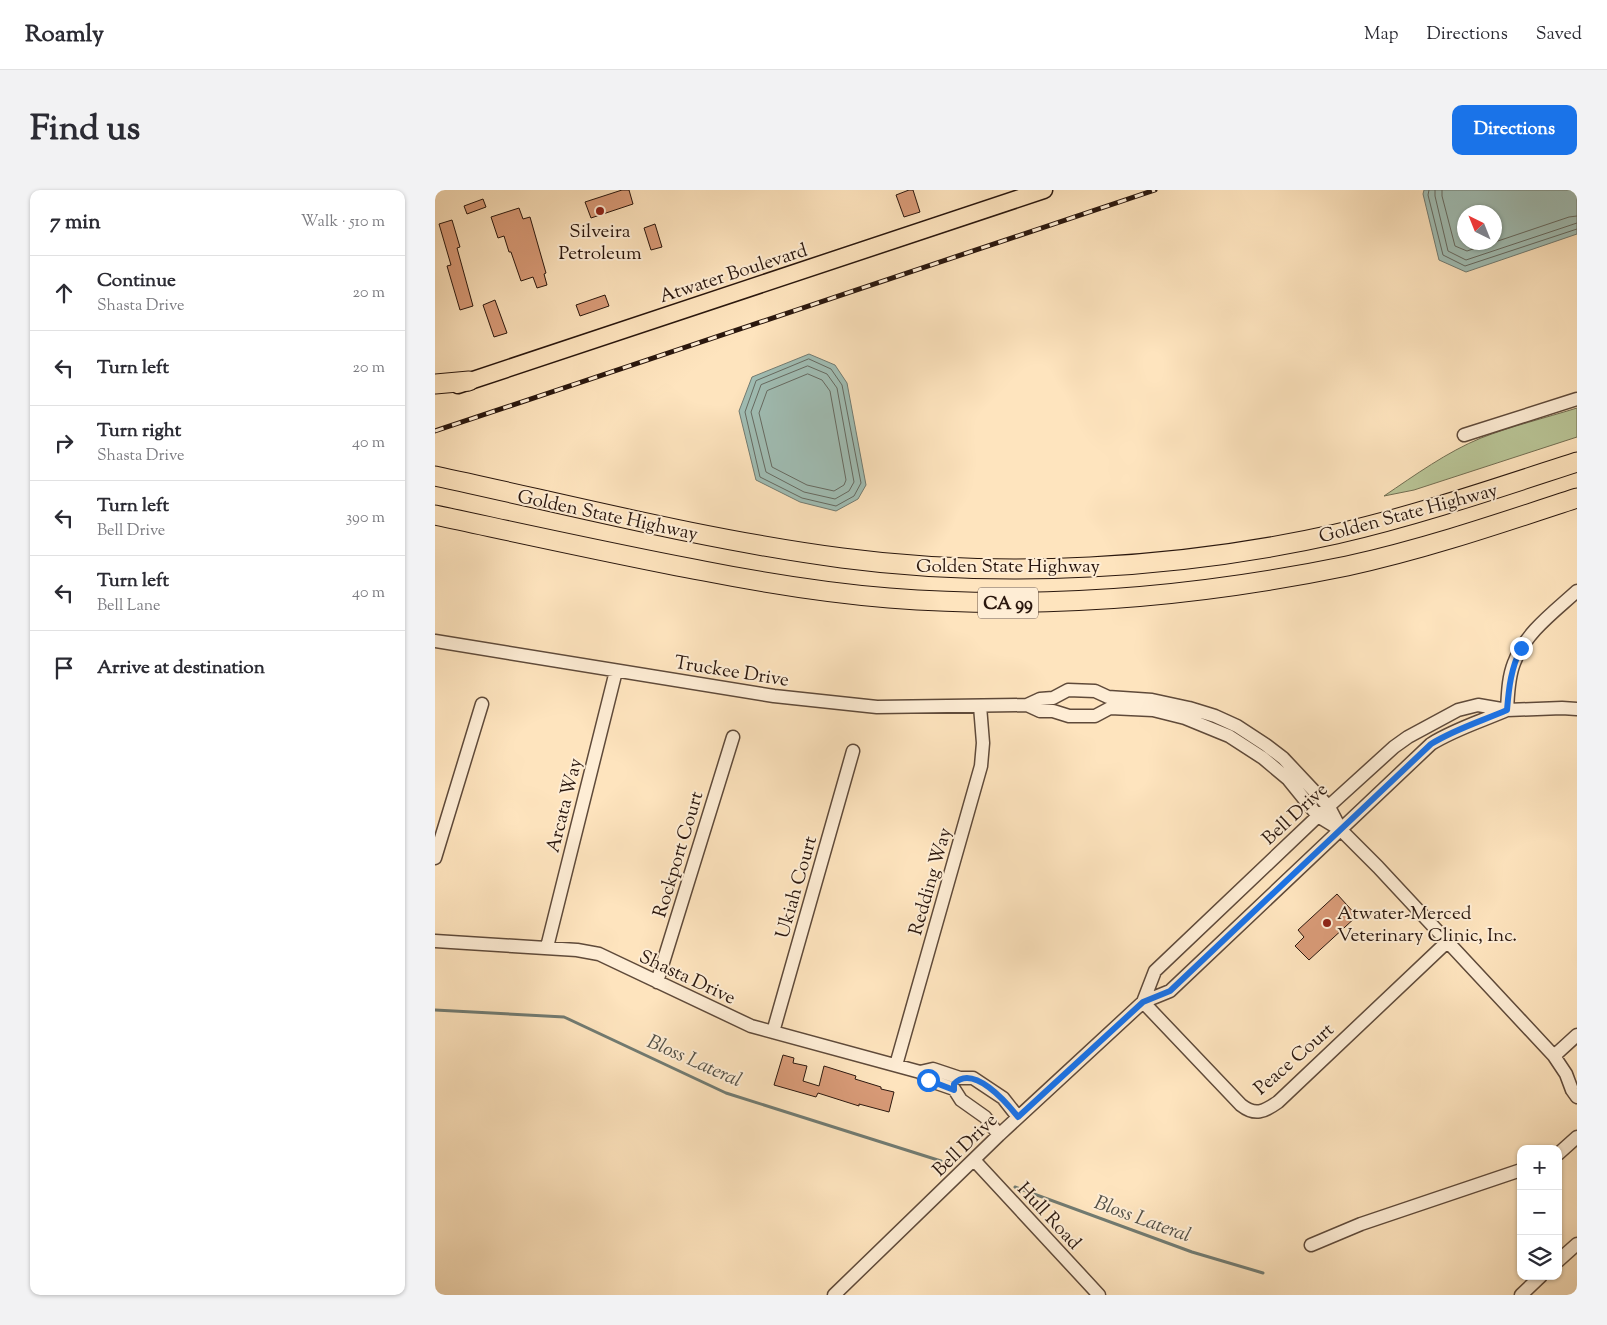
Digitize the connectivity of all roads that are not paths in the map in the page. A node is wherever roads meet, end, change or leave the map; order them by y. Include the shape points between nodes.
1 (1044, 190) edge
2 (469, 381) junction
3 (435, 384) edge
4 (435, 393) edge
5 (1577, 399) edge
6 (1464, 435) dead end
7 (1577, 462) edge
8 (437, 477) edge
9 (1577, 498) edge
10 (435, 515) edge
11 (1577, 590) edge
12 (435, 641) edge
13 (616, 671) junction
14 (1068, 690) junction
15 (1095, 691) junction
16 (482, 704) dead end
17 (1027, 705) junction
18 (980, 706) junction
19 (1171, 709) junction
20 (1577, 709) edge
21 (1507, 710) junction
22 (1069, 716) junction
23 (1095, 716) junction
24 (733, 737) dead end
25 (1248, 741) junction
26 (853, 751) dead end
27 (1329, 806) junction
28 (1319, 816) junction
29 (1341, 830) junction
30 (435, 858) edge
31 (435, 941) edge
32 (1447, 942) junction
33 (547, 947) junction
34 (657, 982) junction
35 (1143, 1002) junction
36 (773, 1032) junction
37 (1577, 1035) edge
38 (1555, 1056) junction
39 (896, 1065) junction
40 (1571, 1076) edge
41 (957, 1084) junction
42 (1577, 1097) edge
43 (1018, 1117) junction
44 (999, 1135) junction
45 (1577, 1137) edge
46 (1562, 1150) edge
47 (974, 1160) junction
48 (1517, 1171) edge
49 (1577, 1244) edge
50 (1311, 1245) dead end
51 (1562, 1257) edge
52 (1537, 1280) edge
53 (834, 1295) edge
54 (1099, 1295) edge
55 (1521, 1295) edge

1 - 2 main road, Atwater Boulevard
2 - 3 highway
2 - 4 main road, Atwater Boulevard
5 - 6 street
7 - 8 highway, Golden State Highway / CA 99 via 1416,514 1335,534 1201,557 1103,566 1035,568 897,564 842,558 731,541
9 - 10 highway, Golden State Highway / CA 99 via 1432,544 1350,565 1256,583 1150,596 1063,602 995,603 887,598 774,584
11 - 21 street via 1544,620 1521,648 1513,664
12 - 13 street, Truckee Drive
13 - 18 street, Truckee Drive via 774,696 877,707
13 - 33 street, Arcata Way
14 - 15 street, Truckee Drive
14 - 17 street, Truckee Drive
14 - 22 street via 1059,704
15 - 19 street, Truckee Drive via 1108,697 1152,700
15 - 23 street via 1101,703
16 - 30 street
17 - 18 street, Truckee Drive
17 - 22 street, Truckee Drive
18 - 39 street, Redding Way via 981,766
19 - 23 street, Truckee Drive via 1110,708
19 - 25 street, Truckee Drive via 1185,718
20 - 21 street, Bell Drive
21 - 27 street, Bell Drive via 1478,705 1458,710 1426,726 1394,746
21 - 29 street, Bell Drive via 1444,735 1431,744
22 - 23 street, Truckee Drive
24 - 34 street, Rockport Court
25 - 27 street, Truckee Drive via 1283,758
25 - 28 street, Truckee Drive
26 - 36 street, Ukiah Court
27 - 28 street, Bell Drive
27 - 29 street, Truckee Drive
28 - 29 street, Truckee Drive
28 - 35 street, Bell Drive via 1155,971
29 - 32 street
29 - 35 street, Bell Drive via 1170,991
31 - 33 street, Shasta Drive
32 - 35 street, Peace Court via 1278,1102 1257,1112 1241,1104
32 - 38 street
33 - 34 street, Shasta Drive via 599,954
34 - 36 street, Shasta Drive via 751,1026
35 - 43 street, Bell Drive
36 - 39 street, Shasta Drive
37 - 38 street
38 - 40 street
39 - 41 street, Shasta Drive via 920,1072 933,1069
40 - 42 street via 1569,1086
41 - 43 street, Shasta Drive via 973,1078 1003,1098
41 - 44 street, Shasta Drive via 961,1100 985,1117
43 - 44 street, Bell Drive
44 - 47 street, Bell Drive
45 - 46 street
47 - 53 street, Bell Drive
47 - 54 street, Hull Road
48 - 50 street via 1361,1224
49 - 51 street
52 - 55 street

